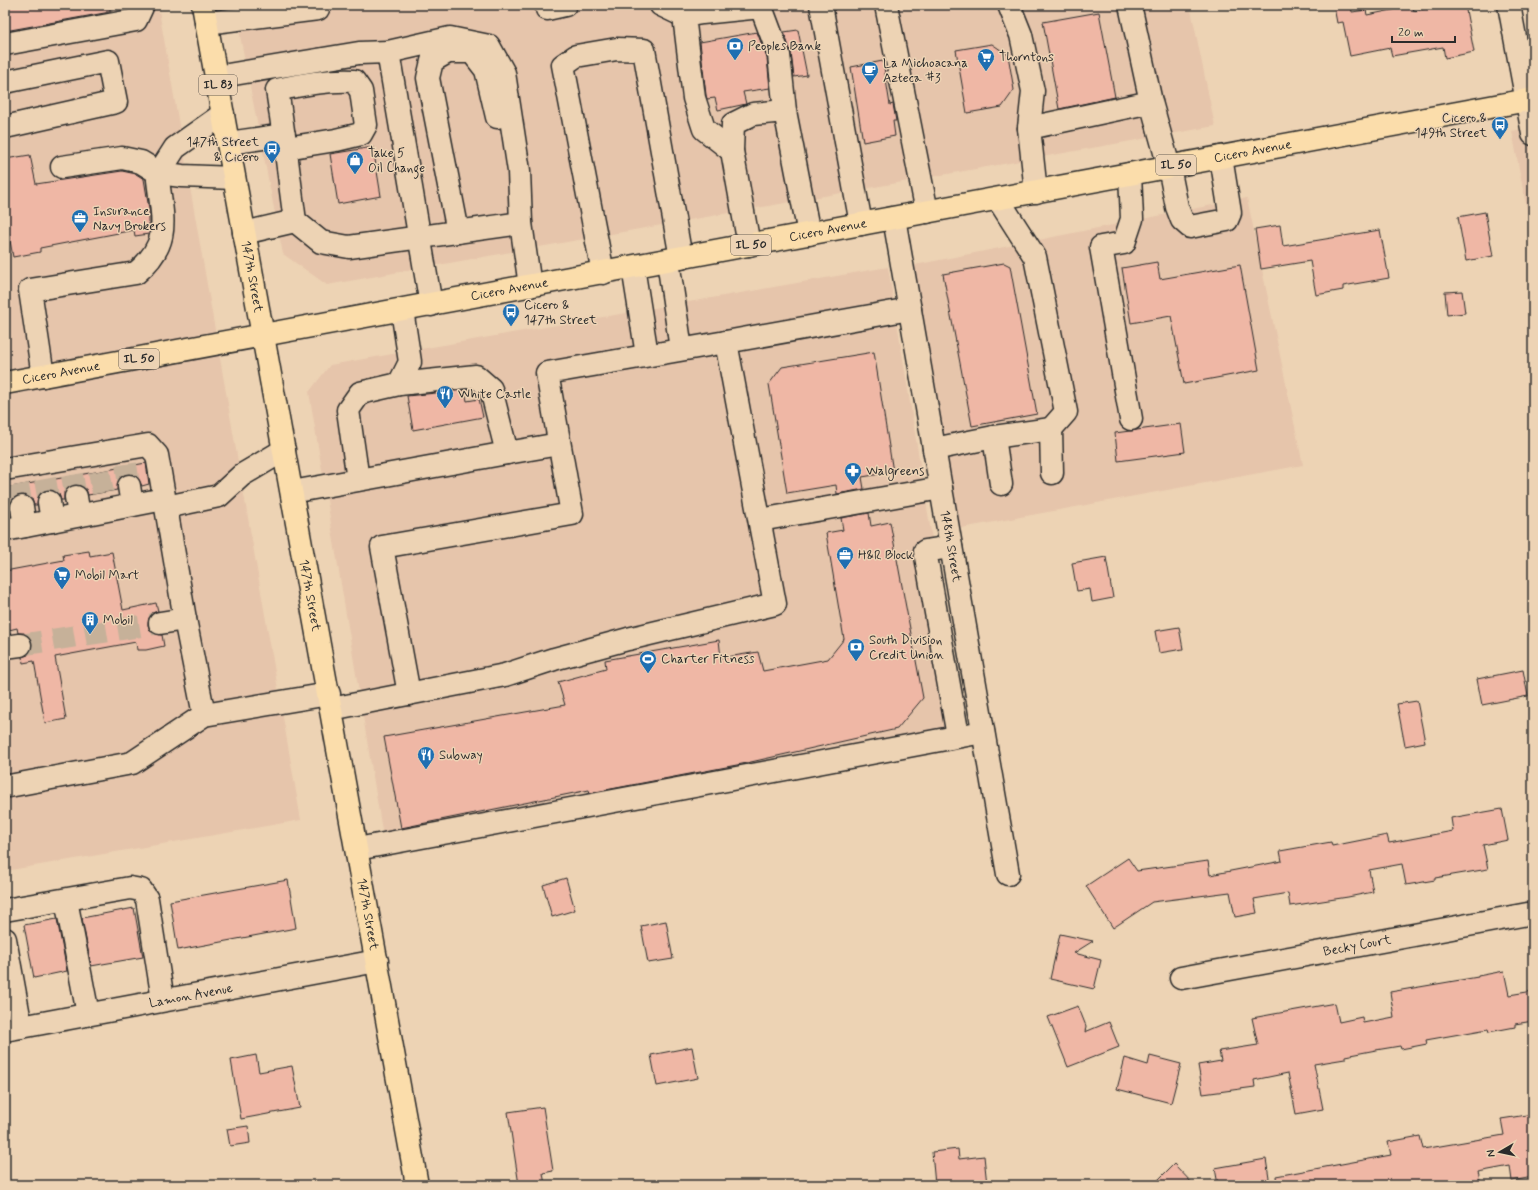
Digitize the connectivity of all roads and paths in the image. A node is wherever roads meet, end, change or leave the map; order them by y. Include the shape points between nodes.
1 (318, 5) edge
2 (661, 5) edge
3 (821, 5) edge
4 (886, 5) edge
5 (1009, 5) edge
6 (1130, 5) edge
7 (1508, 5) edge
8 (145, 6) edge
9 (761, 6) edge
10 (256, 11) edge
11 (695, 11) edge
12 (205, 14) edge
13 (5, 44) edge
14 (388, 52) junction
15 (216, 77) junction
16 (5, 82) edge
17 (1530, 99) edge
18 (1151, 102) junction
19 (785, 111) junction
20 (223, 114) junction
21 (5, 127) edge
22 (1029, 128) junction
23 (1533, 134) edge
24 (285, 142) junction
25 (228, 143) junction
26 (732, 151) junction
27 (1221, 157) junction
28 (62, 167) dead end
29 (1169, 167) junction
30 (159, 173) junction
31 (1130, 174) junction
32 (234, 178) junction
33 (1036, 192) junction
34 (998, 199) junction
35 (927, 212) junction
36 (520, 214) junction
37 (894, 218) junction
38 (295, 220) junction
39 (861, 224) junction
40 (458, 232) junction
41 (244, 233) junction
42 (809, 234) junction
43 (420, 237) junction
44 (749, 245) junction
45 (675, 259) junction
46 (633, 267) junction
47 (602, 273) junction
48 (530, 286) junction
49 (431, 305) junction
50 (910, 309) junction
51 (402, 310) junction
52 (264, 336) junction
53 (726, 342) junction
54 (681, 349) junction
55 (647, 355) junction
56 (43, 376) junction
57 (5, 383) edge
58 (404, 384) junction
59 (1131, 419) dead end
60 (1051, 429) junction
61 (994, 436) junction
62 (559, 444) junction
63 (506, 447) junction
64 (934, 448) junction
65 (284, 450) junction
66 (1052, 473) dead end
67 (13, 474) edge
68 (358, 480) junction
69 (1001, 484) dead end
70 (941, 488) junction
71 (292, 492) junction
72 (165, 503) junction
73 (760, 520) junction
74 (17, 521) edge
75 (951, 546) junction
76 (185, 619) junction
77 (160, 623) tunnel mouth
78 (409, 694) junction
79 (330, 702) junction
80 (204, 715) junction
81 (983, 732) junction
82 (958, 736) junction
83 (5, 785) edge
84 (357, 850) junction
85 (1008, 874) dead end
86 (66, 900) junction
87 (5, 910) edge
88 (1533, 913) edge
89 (5, 939) edge
90 (377, 961) junction
91 (1181, 978) dead end
92 (163, 1000) junction
93 (88, 1014) junction
94 (13, 1028) edge
95 (417, 1185) edge

1 - 10 street via 318,9
2 - 11 street
3 - 39 street
4 - 35 street
5 - 22 street via 1021,35 1034,91
6 - 18 street
7 - 17 street
8 - 13 street via 136,20
9 - 11 street
9 - 19 street via 779,55
10 - 12 street
11 - 26 street via 694,98 704,129
12 - 15 main road, 147th Street / IL 83
14 - 15 street via 359,53
14 - 36 street via 450,38 489,46 504,73 519,171
14 - 43 street
15 - 20 main road, 147th Street / IL 83
16 - 21 street via 108,61 116,102
17 - 23 street
17 - 27 main road, Cicero Avenue / IL 50
18 - 22 street
18 - 29 street
19 - 26 street via 753,114 733,124
19 - 42 street
20 - 25 main road, 147th Street / IL 83
20 - 30 street via 175,148
22 - 33 street
24 - 24 street via 336,140 361,134 366,125 361,91 354,81 312,82 277,90
24 - 25 street
24 - 38 street
25 - 32 main road, 147th Street / IL 83
26 - 44 street
27 - 29 main road, Cicero Avenue / IL 50
27 - 29 street via 1230,213 1227,220 1221,222 1190,227 1182,220
28 - 30 street via 122,158 141,162
29 - 31 main road, Cicero Avenue / IL 50
30 - 32 street
30 - 56 street via 164,223 158,248 149,263 136,273 30,290
31 - 33 main road, Cicero Avenue / IL 50
31 - 59 street via 1132,219 1124,243 1101,247
32 - 41 main road, 147th Street / IL 83
33 - 34 main road, Cicero Avenue / IL 50
34 - 35 main road, Cicero Avenue / IL 50
34 - 60 street via 1035,257 1066,412
35 - 37 main road, Cicero Avenue / IL 50
36 - 40 street
36 - 40 street via 510,185 486,70 472,52 448,52 432,61 428,78
36 - 48 street
37 - 39 main road, Cicero Avenue / IL 50
37 - 50 street, 148th Street
38 - 41 street
38 - 43 street via 321,242 348,247
39 - 42 main road, Cicero Avenue / IL 50
40 - 43 street
41 - 52 main road, 147th Street / IL 83
42 - 44 main road, Cicero Avenue / IL 50
43 - 49 street
44 - 45 main road, Cicero Avenue / IL 50
45 - 46 main road, Cicero Avenue / IL 50
45 - 47 street via 644,50 617,49 576,56 562,65
45 - 54 street
46 - 47 main road, Cicero Avenue / IL 50
46 - 55 street
47 - 48 main road, Cicero Avenue / IL 50
48 - 49 main road, Cicero Avenue / IL 50
49 - 51 main road, Cicero Avenue / IL 50
50 - 53 street
50 - 64 street, 148th Street
51 - 52 main road, Cicero Avenue / IL 50
51 - 58 street via 410,362
52 - 56 main road, Cicero Avenue / IL 50
52 - 65 main road, 147th Street
53 - 54 street
53 - 73 street
54 - 55 street
55 - 62 street via 547,373
56 - 57 main road, Cicero Avenue / IL 50
58 - 63 street via 420,376 472,364 488,367 499,382 511,428
58 - 68 street via 360,393 348,410
60 - 61 street
60 - 66 street
61 - 64 street
61 - 69 street
62 - 63 street
62 - 78 street via 572,514 382,547
63 - 68 street
64 - 70 street, 148th Street
65 - 71 main road, 147th Street
65 - 72 street via 242,475 219,496
67 - 72 street via 124,457 148,445 157,455
68 - 71 street
70 - 73 street
70 - 75 street, 148th Street
71 - 79 main road, 147th Street
72 - 74 street via 131,496 50,511
72 - 76 street
73 - 78 street via 775,604 628,639 505,675
75 - 81 street, 148th Street
75 - 82 street via 925,551
76 - 77 street
76 - 80 street
78 - 79 street
79 - 80 street
79 - 84 main road, 147th Street
80 - 83 street via 132,763
81 - 82 street
81 - 85 street, 148th Street
82 - 84 street
84 - 90 main road, 147th Street
86 - 87 street
86 - 92 street via 130,888 140,890 147,899
86 - 93 street
88 - 91 street, Becky Court
89 - 94 street
90 - 92 street, Lamon Avenue
90 - 95 main road, 147th Street
92 - 93 street, Lamon Avenue
93 - 94 street, Lamon Avenue

